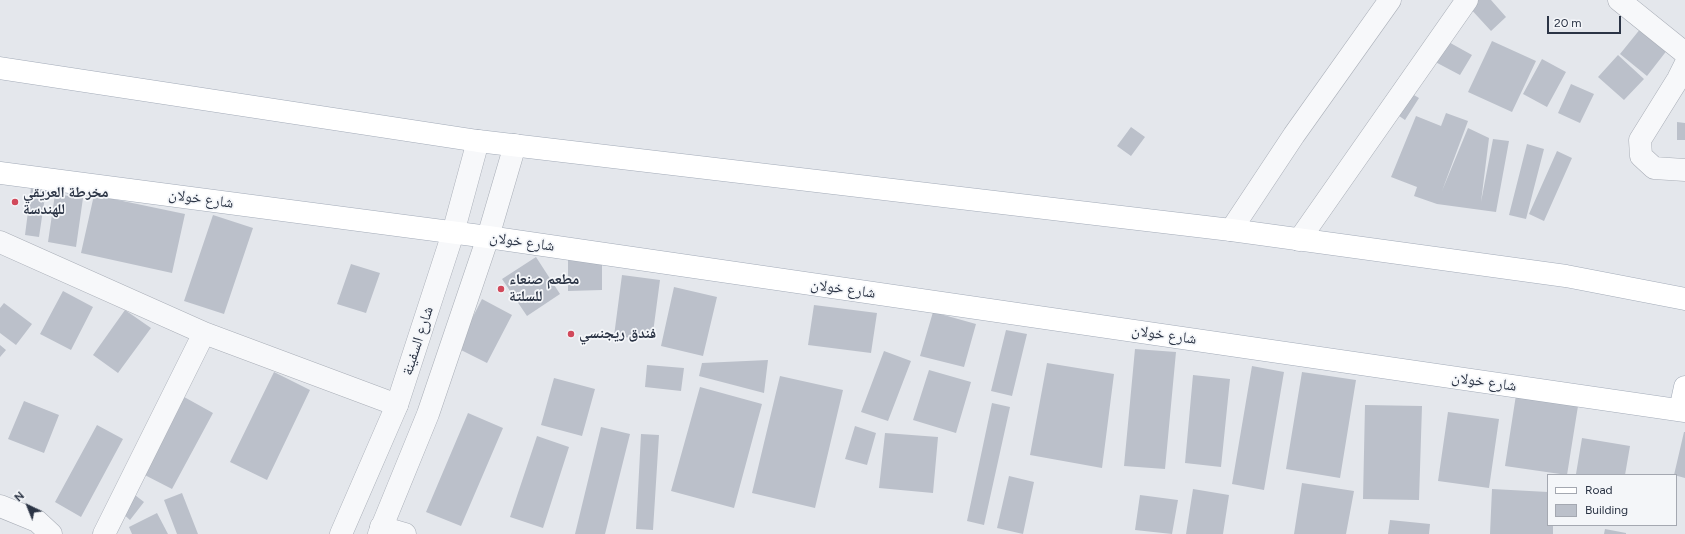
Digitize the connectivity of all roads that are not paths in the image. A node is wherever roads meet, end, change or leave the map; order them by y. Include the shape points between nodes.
1 (1390, 0) edge
2 (1466, 0) edge
3 (1619, 0) edge
4 (1685, 52) edge
5 (1685, 65) edge
6 (0, 68) edge
7 (478, 141) junction
8 (515, 145) junction
9 (1685, 170) edge
10 (0, 173) edge
11 (1231, 230) junction
12 (452, 232) junction
13 (488, 238) junction
14 (1299, 240) junction
15 (0, 242) edge
16 (1685, 299) edge
17 (204, 333) junction
18 (1685, 387) edge
19 (397, 405) junction
20 (1682, 411) edge
21 (0, 506) edge
22 (380, 531) edge
23 (51, 534) edge
24 (104, 534) edge
25 (341, 534) edge
26 (405, 534) edge

1 - 11 street via 1294,135
2 - 14 street
3 - 4 street
5 - 9 street via 1640,140 1641,156 1654,168
6 - 7 main road
7 - 8 main road
7 - 12 street, شارع السفينة
8 - 11 main road
8 - 13 street
10 - 12 main road, شارع خولان
11 - 14 main road
12 - 13 main road, شارع خولان
12 - 19 street, شارع السفينة
13 - 20 main road, شارع خولان
13 - 22 street via 428,414
14 - 16 main road via 1566,276
15 - 17 street
17 - 19 street
17 - 24 street
18 - 20 main road
19 - 25 street, شارع السفينة
21 - 23 street via 37,520
22 - 26 street

